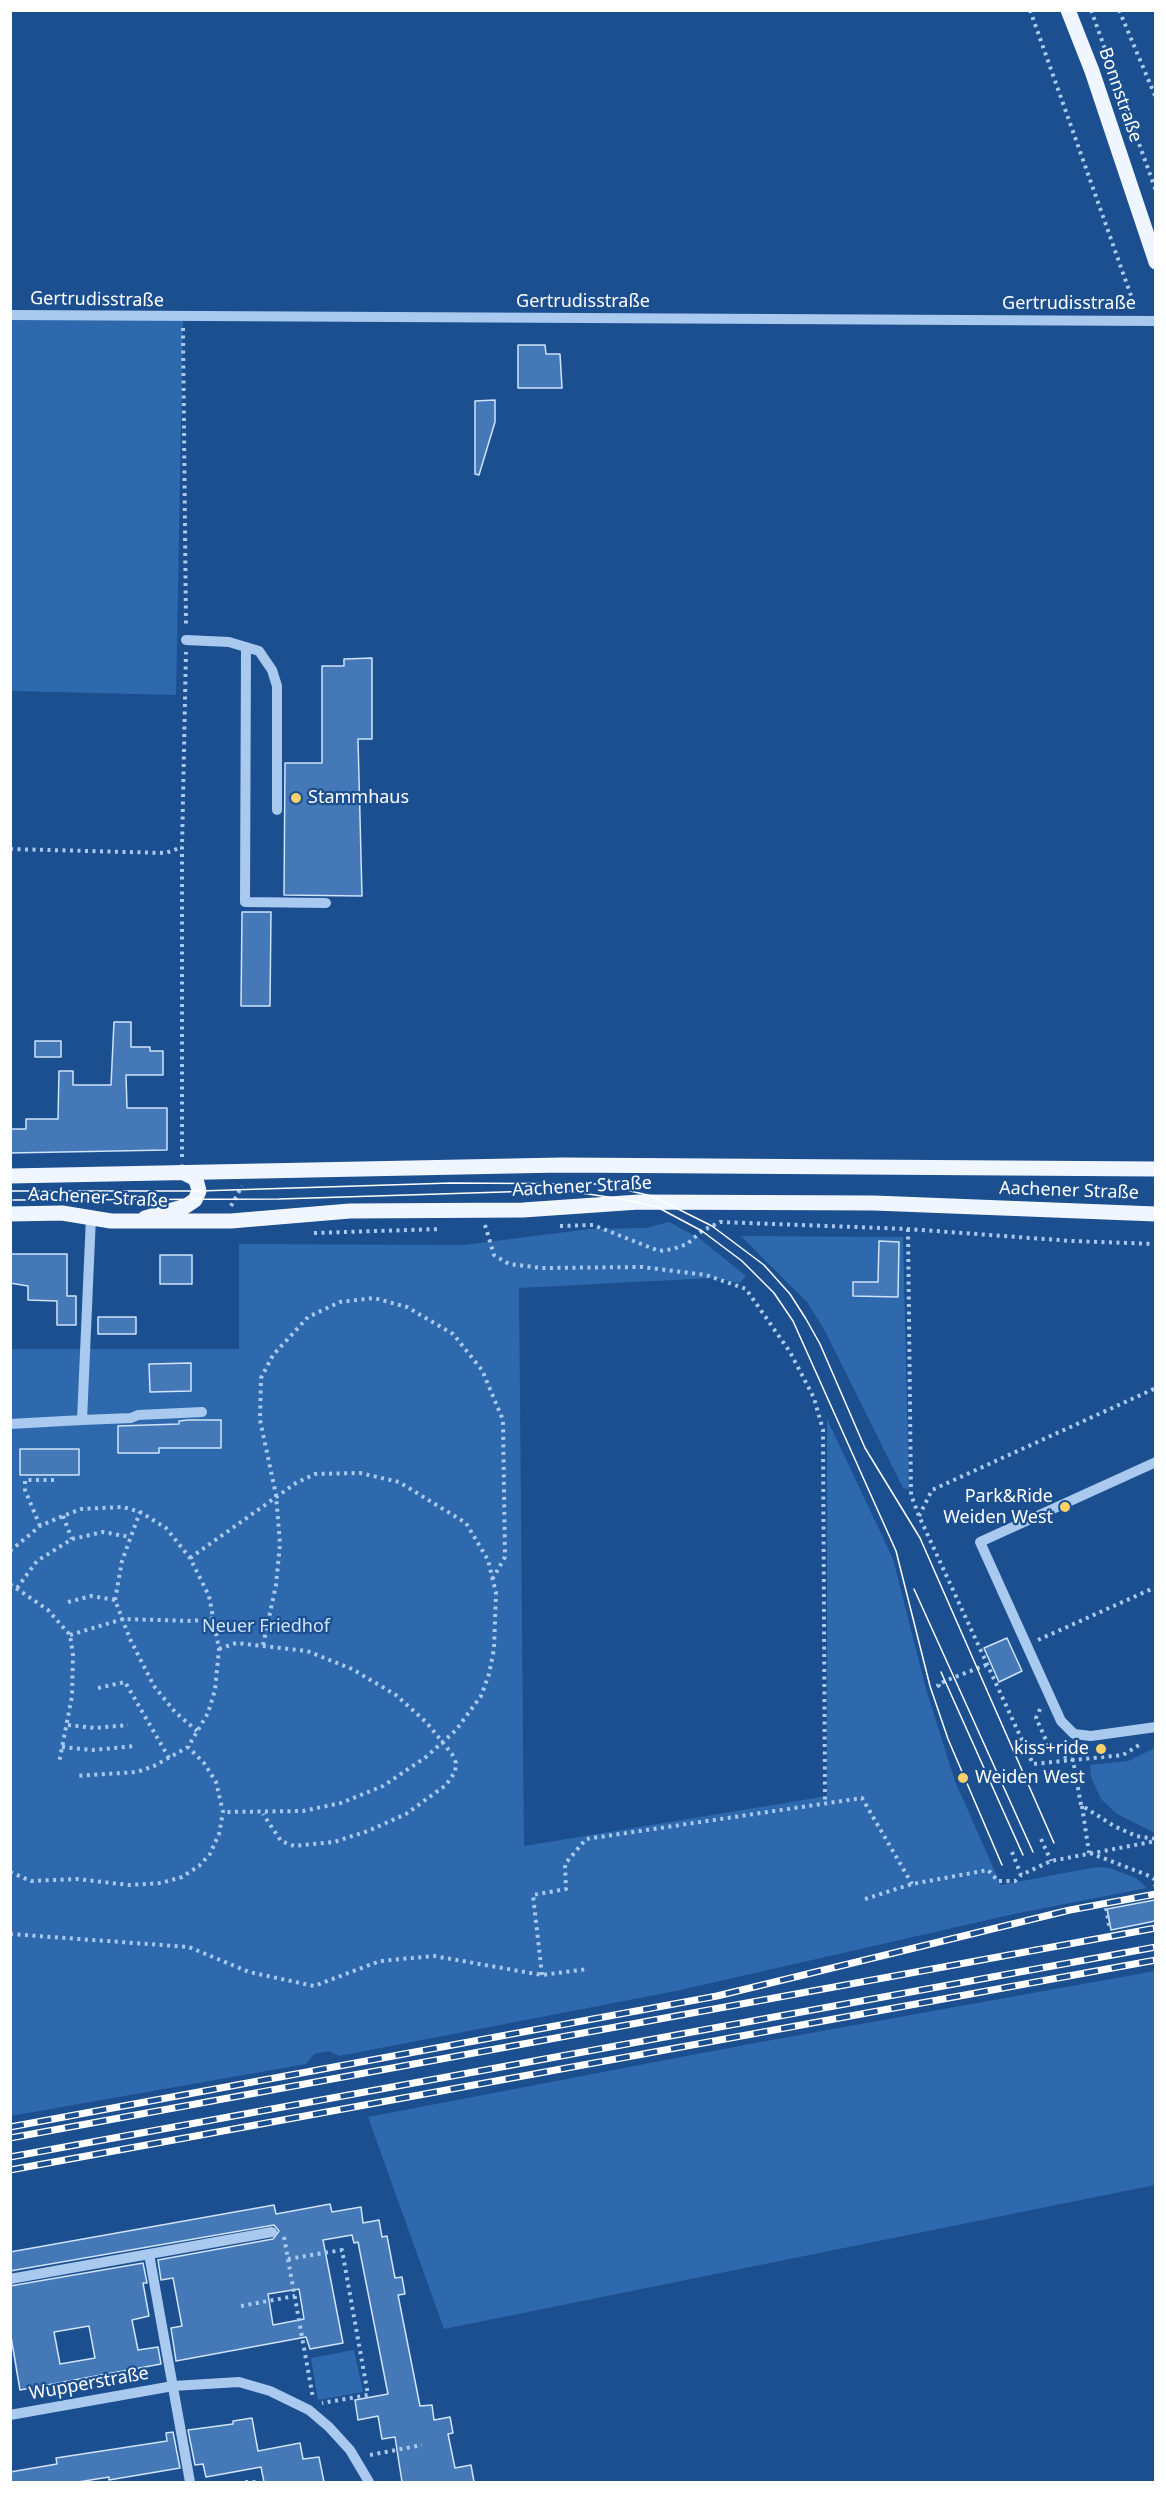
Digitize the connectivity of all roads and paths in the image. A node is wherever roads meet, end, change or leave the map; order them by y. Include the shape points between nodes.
1 (1030, 10) edge
2 (1068, 10) edge
3 (1091, 10) edge
4 (1119, 10) edge
5 (1155, 98) edge
6 (1155, 191) edge
7 (1155, 262) edge
8 (10, 315) edge
9 (183, 318) junction
10 (1140, 321) junction
11 (1155, 321) edge
12 (186, 640) junction
13 (246, 647) junction
14 (277, 810) dead end
15 (182, 847) junction
16 (10, 849) edge
17 (326, 903) dead end
18 (182, 1168) junction
19 (1155, 1169) edge
20 (227, 1171) junction
21 (10, 1176) edge
22 (482, 1210) junction
23 (10, 1214) edge
24 (1155, 1214) edge
25 (91, 1217) junction
26 (244, 1220) junction
27 (134, 1222) junction
28 (557, 1226) dead end
29 (476, 1228) dead end
30 (486, 1228) junction
31 (498, 1228) dead end
32 (445, 1229) dead end
33 (908, 1229) junction
34 (303, 1233) dead end
35 (1155, 1244) edge
36 (1155, 1388) edge
37 (202, 1412) dead end
38 (82, 1420) junction
39 (10, 1424) edge
40 (1155, 1462) edge
41 (58, 1480) dead end
42 (276, 1496) junction
43 (140, 1512) junction
44 (63, 1516) junction
45 (919, 1516) junction
46 (40, 1526) junction
47 (130, 1537) junction
48 (72, 1539) junction
49 (10, 1551) edge
50 (190, 1558) junction
51 (493, 1579) junction
52 (10, 1584) edge
53 (1155, 1587) edge
54 (17, 1588) junction
55 (115, 1600) junction
56 (68, 1602) dead end
57 (215, 1618) junction
58 (123, 1619) junction
59 (70, 1635) junction
60 (263, 1645) junction
61 (1026, 1645) junction
62 (219, 1649) junction
63 (989, 1664) junction
64 (965, 1672) junction
65 (967, 1678) dead end
66 (940, 1687) dead end
67 (98, 1688) dead end
68 (1039, 1700) dead end
69 (68, 1725) junction
70 (128, 1725) dead end
71 (1155, 1727) edge
72 (197, 1731) junction
73 (442, 1742) junction
74 (1142, 1743) dead end
75 (135, 1746) dead end
76 (63, 1747) junction
77 (188, 1747) junction
78 (169, 1758) junction
79 (1073, 1760) junction
80 (59, 1763) dead end
81 (76, 1776) dead end
82 (825, 1803) junction
83 (1082, 1805) junction
84 (223, 1812) junction
85 (263, 1813) junction
86 (1041, 1839) dead end
87 (1155, 1840) edge
88 (1012, 1852) dead end
89 (1089, 1853) junction
90 (1052, 1861) junction
91 (10, 1872) edge
92 (1021, 1875) junction
93 (912, 1884) junction
94 (1155, 1886) edge
95 (865, 1899) dead end
96 (1106, 1908) dead end
97 (1110, 1930) dead end
98 (10, 1934) edge
99 (588, 1970) dead end
100 (542, 1975) junction
101 (272, 2232) joint
102 (149, 2254) junction
103 (288, 2259) junction
104 (10, 2279) edge
105 (295, 2296) junction
106 (241, 2306) dead end
107 (173, 2386) junction
108 (10, 2415) edge
109 (422, 2445) dead end
110 (355, 2458) junction
111 (190, 2482) edge
112 (245, 2482) edge
113 (256, 2482) edge
114 (369, 2482) edge

1 - 10 path
2 - 7 main road, Bonnstraße
3 - 6 path
4 - 5 path
8 - 9 street, Gertrudisstraße
9 - 10 street, Gertrudisstraße
9 - 12 path
10 - 11 street, Gertrudisstraße
12 - 13 street
12 - 15 path
13 - 14 street via 259,651 277,686
13 - 17 street via 245,902
15 - 16 path via 166,853
15 - 18 path
18 - 20 main road, Aachener Straße
18 - 21 main road, Aachener Straße via 133,1176
18 - 27 main road via 197,1183 195,1200
19 - 20 main road, Aachener Straße via 562,1165
20 - 26 path via 227,1184 245,1182 230,1207 243,1206
22 - 24 main road, Aachener Straße via 639,1202 874,1203
22 - 26 main road, Aachener Straße via 350,1211
22 - 30 path
23 - 25 main road, Aachener Straße
25 - 27 main road, Aachener Straße
25 - 38 street
26 - 27 main road, Aachener Straße
28 - 33 path via 593,1225 659,1251 687,1244 720,1222
29 - 30 path
30 - 31 path
30 - 82 path via 494,1255 509,1264 542,1268 642,1267 706,1275 746,1289 790,1352 814,1398 823,1430
32 - 34 path
33 - 35 path
33 - 45 path via 912,1495
36 - 45 path via 933,1490
37 - 38 street
38 - 39 street
40 - 61 street via 980,1542
41 - 46 path via 26,1480
42 - 50 path
42 - 51 path via 315,1474 360,1473 399,1482 466,1523 488,1560
42 - 51 path via 260,1420 261,1378 273,1355 308,1317 340,1302 374,1298 407,1307 453,1334 482,1370 503,1420 505,1557
42 - 60 path via 280,1544
43 - 44 path via 103,1506
43 - 47 path
43 - 50 path via 166,1528
44 - 46 path
44 - 48 path
45 - 63 path
46 - 49 path
47 - 48 path via 103,1532
47 - 55 path
48 - 54 path via 37,1561
50 - 57 path
51 - 73 path via 496,1632 489,1674 468,1716
52 - 54 path
53 - 61 path
54 - 59 path via 54,1615
55 - 56 path via 91,1596
55 - 58 path
57 - 58 path
57 - 62 path
58 - 59 path
58 - 72 path via 154,1686
59 - 69 path via 73,1674
60 - 62 path via 236,1643
60 - 73 path via 307,1651 352,1669 396,1695
61 - 71 street via 1061,1721 1074,1734 1091,1736
62 - 72 path via 215,1690
63 - 64 path
63 - 79 path via 1032,1764
64 - 65 path
64 - 66 path via 938,1684
67 - 78 path via 125,1682
68 - 79 path via 1036,1718 1051,1751
69 - 70 path
69 - 76 path
72 - 77 path
73 - 85 path via 407,1771 360,1797 303,1811
73 - 85 path via 456,1763 453,1778 406,1814 368,1832 334,1842 294,1846 281,1841
74 - 79 path via 1123,1755
75 - 76 path via 93,1750
76 - 80 path
77 - 78 path
77 - 84 path via 204,1762 216,1782
78 - 81 path via 137,1772
79 - 83 path
82 - 93 path via 862,1798
82 - 100 path via 586,1839 565,1864 566,1889 533,1895
83 - 87 path via 1114,1826
83 - 89 path
84 - 85 path
84 - 91 path via 210,1854 183,1877 129,1885 77,1879 31,1881
86 - 90 path
87 - 89 path
88 - 92 path
89 - 90 path
89 - 94 path via 1154,1878
90 - 92 path
92 - 93 path via 1016,1881 998,1881 988,1870
93 - 95 path
96 - 97 path
98 - 100 path via 189,1947 249,1972 314,1986 380,1961 434,1956
99 - 100 path
101 - 102 street
101 - 103 path via 283,2230
102 - 104 street
102 - 107 street
103 - 105 path
103 - 105 path via 342,2250 368,2395 315,2404
105 - 106 path
107 - 108 street, Wupperstraße
107 - 110 street, Wupperstraße via 239,2382 270,2391 309,2410
107 - 111 street, Wupperstraße
109 - 110 path
110 - 114 street, Wupperstraße
112 - 113 path

